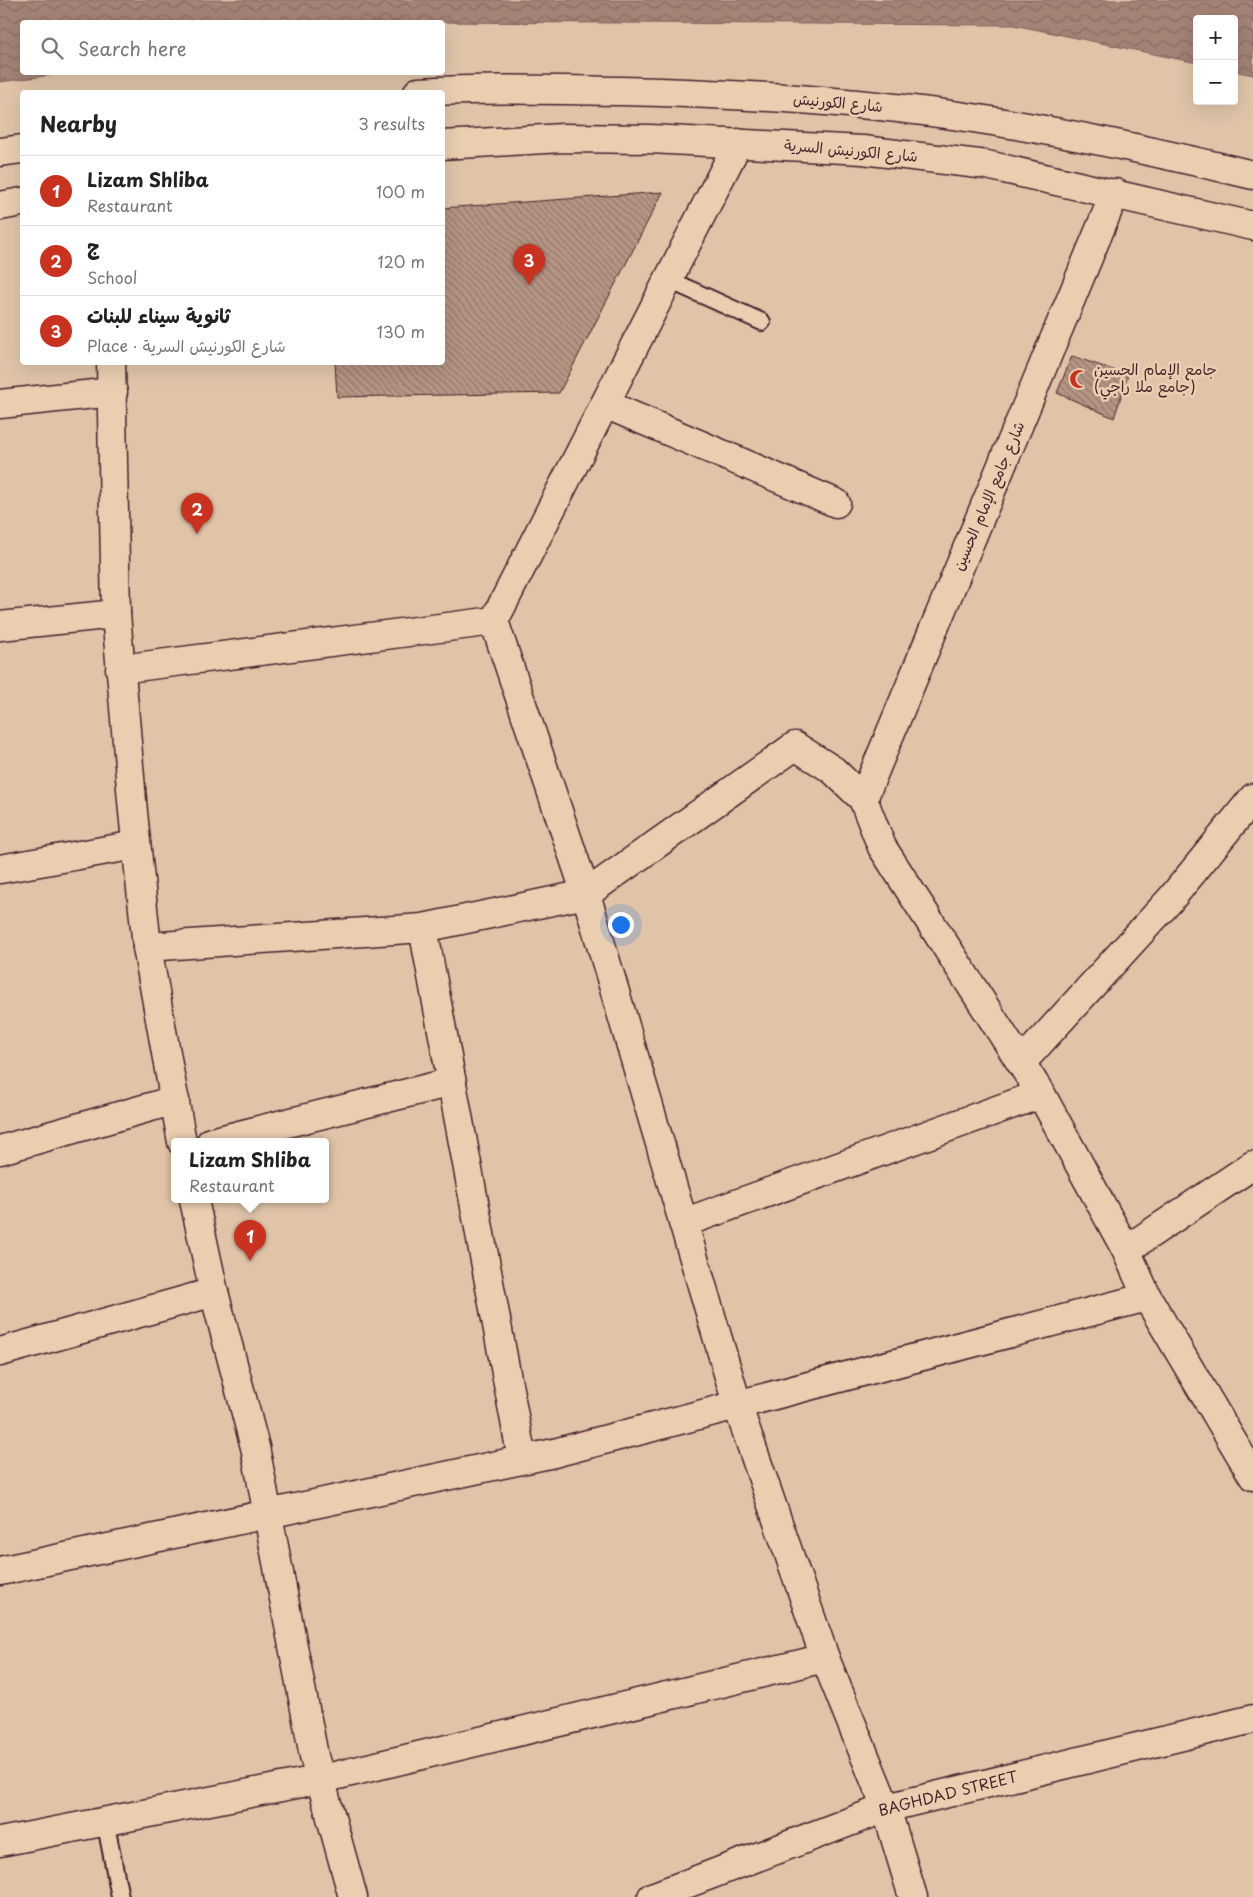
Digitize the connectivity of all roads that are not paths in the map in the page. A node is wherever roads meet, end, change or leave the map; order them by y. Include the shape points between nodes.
1 (445, 90) edge
2 (738, 143) junction
3 (445, 145) edge
4 (20, 149) edge
5 (0, 152) edge
6 (1253, 174) edge
7 (1115, 193) junction
8 (20, 202) edge
9 (0, 206) edge
10 (1253, 226) edge
11 (669, 280) junction
12 (762, 322) dead end
13 (111, 365) edge
14 (112, 392) junction
15 (0, 404) edge
16 (605, 404) junction
17 (836, 503) dead end
18 (116, 614) junction
19 (494, 621) junction
20 (0, 626) edge
21 (120, 669) junction
22 (1253, 798) edge
23 (863, 799) junction
24 (136, 845) junction
25 (0, 869) edge
26 (586, 894) junction
27 (423, 928) junction
28 (147, 947) junction
29 (1022, 1062) junction
30 (452, 1082) junction
31 (1041, 1094) junction
32 (175, 1100) junction
33 (181, 1138) edge
34 (227, 1138) edge
35 (0, 1150) edge
36 (1253, 1164) edge
37 (195, 1203) edge
38 (683, 1223) junction
39 (1126, 1250) junction
40 (214, 1292) junction
41 (1147, 1297) junction
42 (0, 1352) edge
43 (738, 1406) junction
44 (522, 1459) junction
45 (1253, 1476) edge
46 (268, 1513) junction
47 (0, 1571) edge
48 (825, 1658) junction
49 (1253, 1718) edge
50 (322, 1778) junction
51 (886, 1808) junction
52 (105, 1820) junction
53 (0, 1842) edge
54 (120, 1897) edge
55 (353, 1897) edge
56 (652, 1897) edge
57 (913, 1897) edge

1 - 6 street, شارع الكورنيش via 689,93 850,103 1127,145
2 - 3 street, شارع الكورنيش السرية via 563,138
2 - 7 street, شارع الكورنيش السرية via 863,150 987,165
2 - 11 street
4 - 5 street
7 - 10 street, شارع الكورنيش السرية
7 - 23 street, شارع جامع الإمام الحسين
8 - 9 street
11 - 12 lane
11 - 16 street
13 - 14 street
14 - 15 street
14 - 18 street
16 - 17 street
16 - 19 street
18 - 20 street
18 - 21 street
19 - 21 street
19 - 26 street
21 - 24 street
22 - 29 street via 1170,900
23 - 26 street via 833,770 795,746
23 - 29 street via 882,848
24 - 25 street
24 - 28 street
26 - 27 street
26 - 38 street
27 - 28 street
27 - 30 street
28 - 32 street
29 - 31 street
30 - 34 street
30 - 44 street
31 - 38 street
31 - 39 street
32 - 33 street
32 - 35 street
36 - 39 street
37 - 40 street
38 - 43 street
39 - 41 street
40 - 42 street
40 - 46 street via 255,1447
41 - 43 street
41 - 45 street
43 - 44 street
43 - 48 street
44 - 46 street
46 - 47 street
46 - 50 street via 314,1756
48 - 50 street
48 - 51 street
49 - 51 street, BAGHDAD STREET
50 - 52 street
50 - 55 street
51 - 56 street, BAGHDAD STREET
51 - 57 street
52 - 53 street
52 - 54 lane

